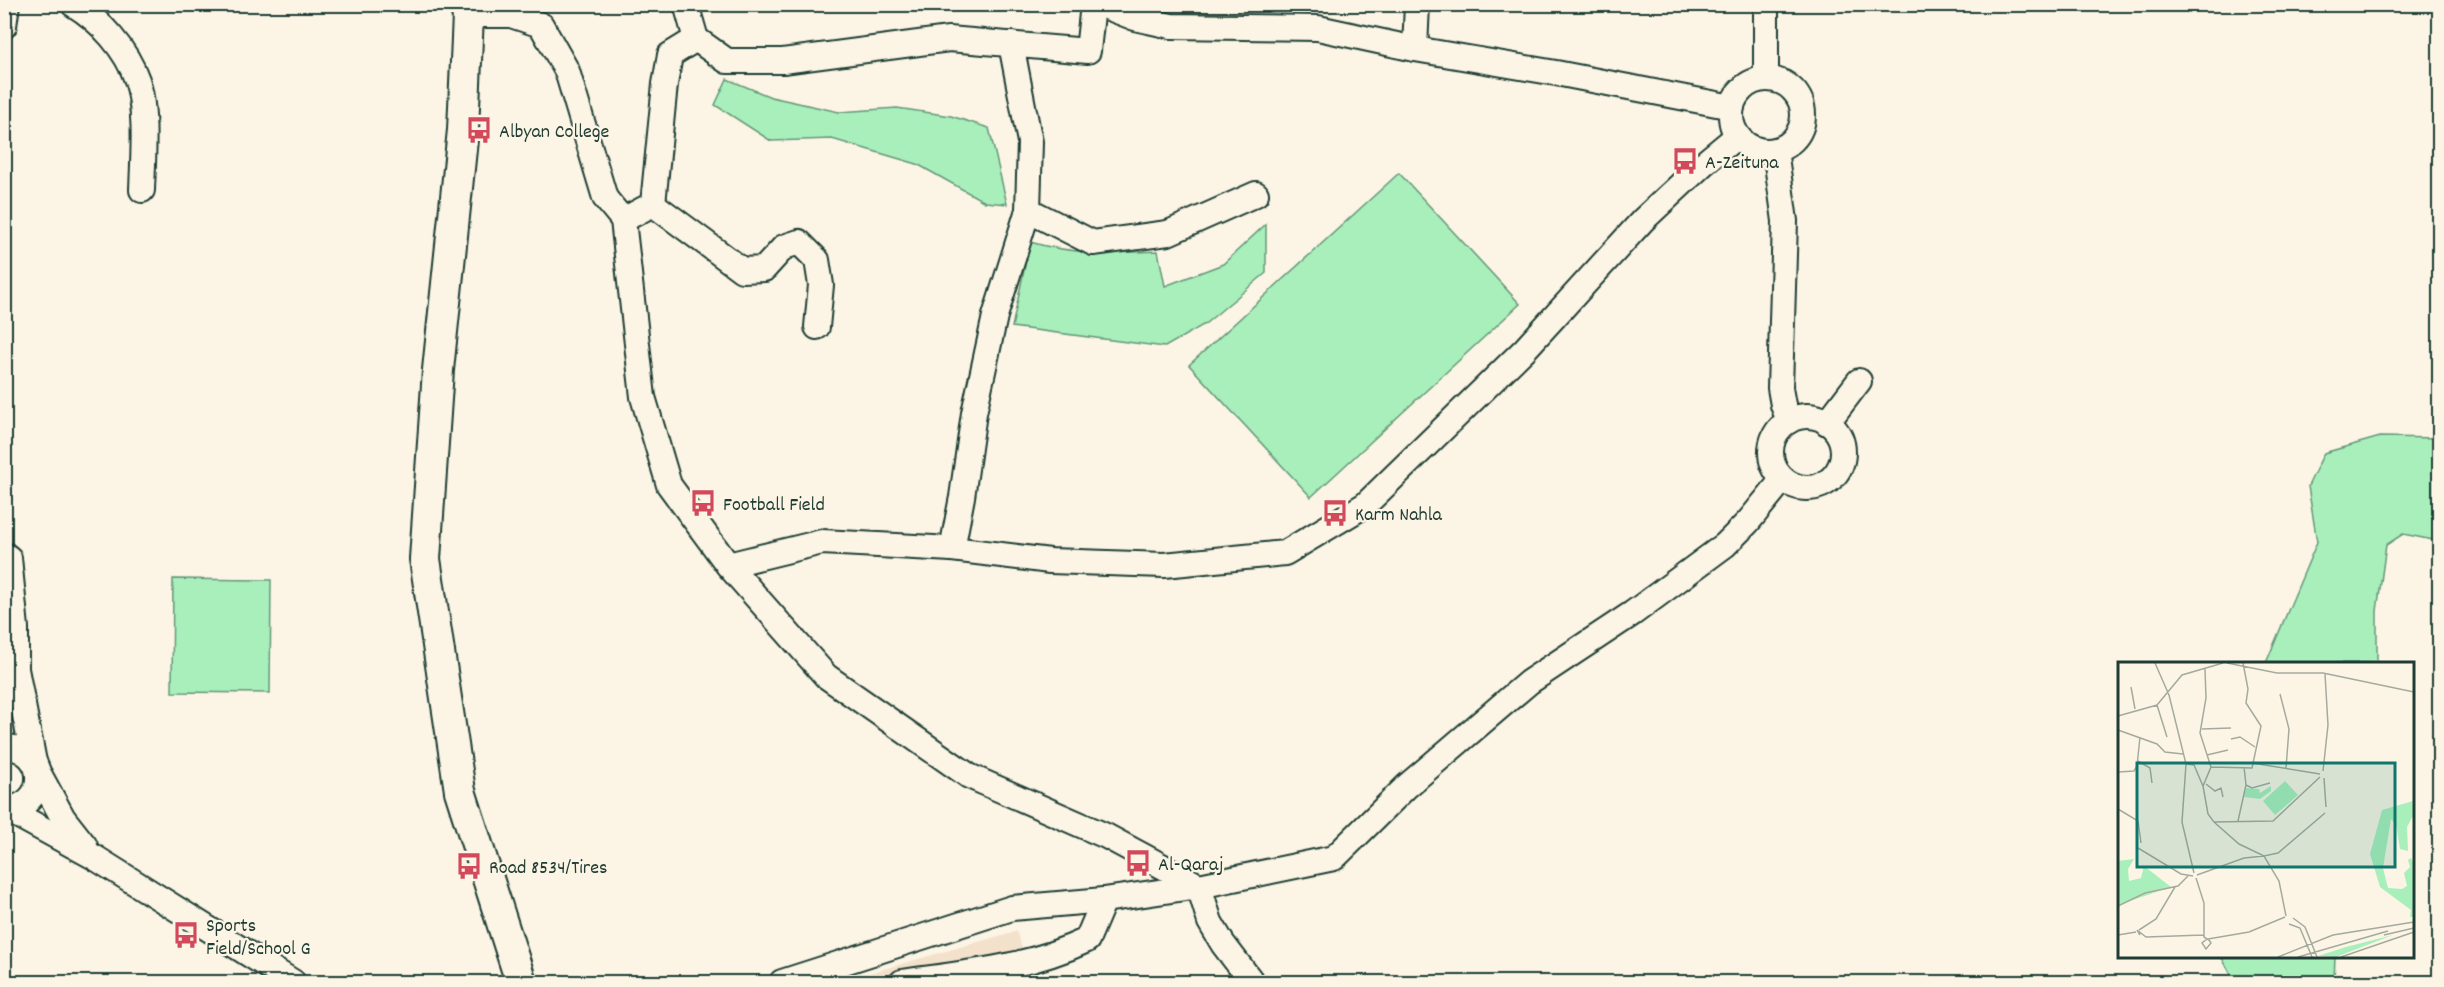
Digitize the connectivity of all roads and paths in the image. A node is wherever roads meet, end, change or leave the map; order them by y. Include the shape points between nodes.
1 (7, 4) edge
2 (73, 4) edge
3 (686, 4) edge
4 (1093, 4) edge
5 (1099, 4) edge
6 (1417, 4) edge
7 (1766, 4) edge
8 (466, 10) edge
9 (4, 26) edge
10 (696, 39) junction
11 (1011, 44) junction
12 (1415, 49) junction
13 (1766, 79) junction
14 (1732, 107) junction
15 (1737, 136) junction
16 (1775, 150) junction
17 (142, 190) dead end
18 (1256, 194) dead end
19 (653, 204) junction
20 (1028, 210) junction
21 (623, 220) junction
22 (817, 327) dead end
23 (1860, 381) dead end
24 (1789, 421) junction
25 (1827, 423) junction
26 (1782, 479) junction
27 (952, 549) junction
28 (4, 554) edge
29 (728, 565) junction
30 (16, 669) junction
31 (4, 703) edge
32 (4, 747) edge
33 (36, 767) junction
34 (5, 809) edge
35 (94, 857) junction
36 (1198, 886) junction
37 (1104, 900) junction
38 (1029, 973) edge
39 (293, 982) edge
40 (521, 982) edge
41 (782, 982) edge
42 (902, 982) edge
43 (1252, 982) edge

1 - 9 street
2 - 17 street via 91,16 120,48 137,81 143,130
3 - 10 street
4 - 11 street via 1088,51
5 - 12 street via 1171,26 1318,28
6 - 12 street
7 - 13 street
8 - 21 street via 511,15 541,25 567,70 605,198
8 - 40 main road via 463,130 438,370 425,559 460,791
10 - 11 street via 727,61 783,61 949,39
10 - 19 street via 670,55
11 - 20 street via 1030,142
12 - 14 street
13 - 14 street via 1749,83
13 - 16 street via 1793,90 1803,110 1798,133 1791,142
14 - 15 street via 1732,125
15 - 16 street via 1756,150
15 - 27 street via 1643,220 1525,349 1365,505 1285,554 1164,565 1050,561
16 - 24 street via 1785,221 1780,388
18 - 20 street via 1168,233 1093,243
19 - 21 street
19 - 22 street via 742,270 764,269 784,247 799,242 817,260 821,285
20 - 27 street via 995,316 974,413
21 - 29 street via 643,397 669,485
23 - 25 street
24 - 25 street via 1812,417
24 - 26 street via 1776,433 1770,450
25 - 26 street via 1843,448 1838,471 1831,480 1808,489
26 - 36 street via 1725,545 1633,613 1529,682 1407,786 1334,858
27 - 29 street via 822,542
28 - 30 street via 9,558
29 - 36 street via 825,676 969,776 1106,836
30 - 31 street
30 - 33 street
32 - 33 street via 21,750
33 - 34 street via 36,791 31,799
33 - 35 street via 63,818
34 - 35 street
35 - 39 street
36 - 37 street
36 - 43 street via 1210,922
37 - 38 street via 1087,940
37 - 41 street via 1012,908
38 - 42 street

